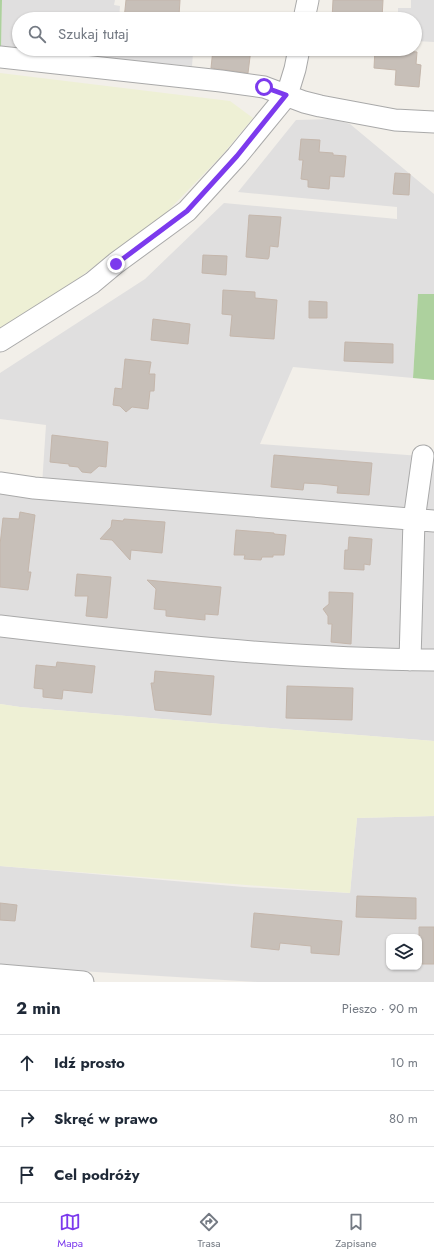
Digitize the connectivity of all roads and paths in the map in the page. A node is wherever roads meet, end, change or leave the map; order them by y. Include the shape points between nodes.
1 (308, 0) edge
2 (305, 12) edge
3 (298, 56) edge
4 (0, 57) edge
5 (286, 95) junction
6 (434, 122) edge
7 (0, 341) edge
8 (423, 456) dead end
9 (0, 483) edge
10 (424, 520) edge
11 (0, 626) edge
12 (410, 660) junction
13 (434, 660) edge
14 (0, 975) edge
15 (83, 982) edge

1 - 2 street
3 - 5 street
4 - 5 street via 228,82 264,87
5 - 6 street via 320,106 395,120
5 - 7 street via 237,156 187,211 92,283
8 - 10 street
9 - 10 street via 34,488
10 - 12 street
11 - 12 street via 276,653
12 - 13 street
14 - 15 street

